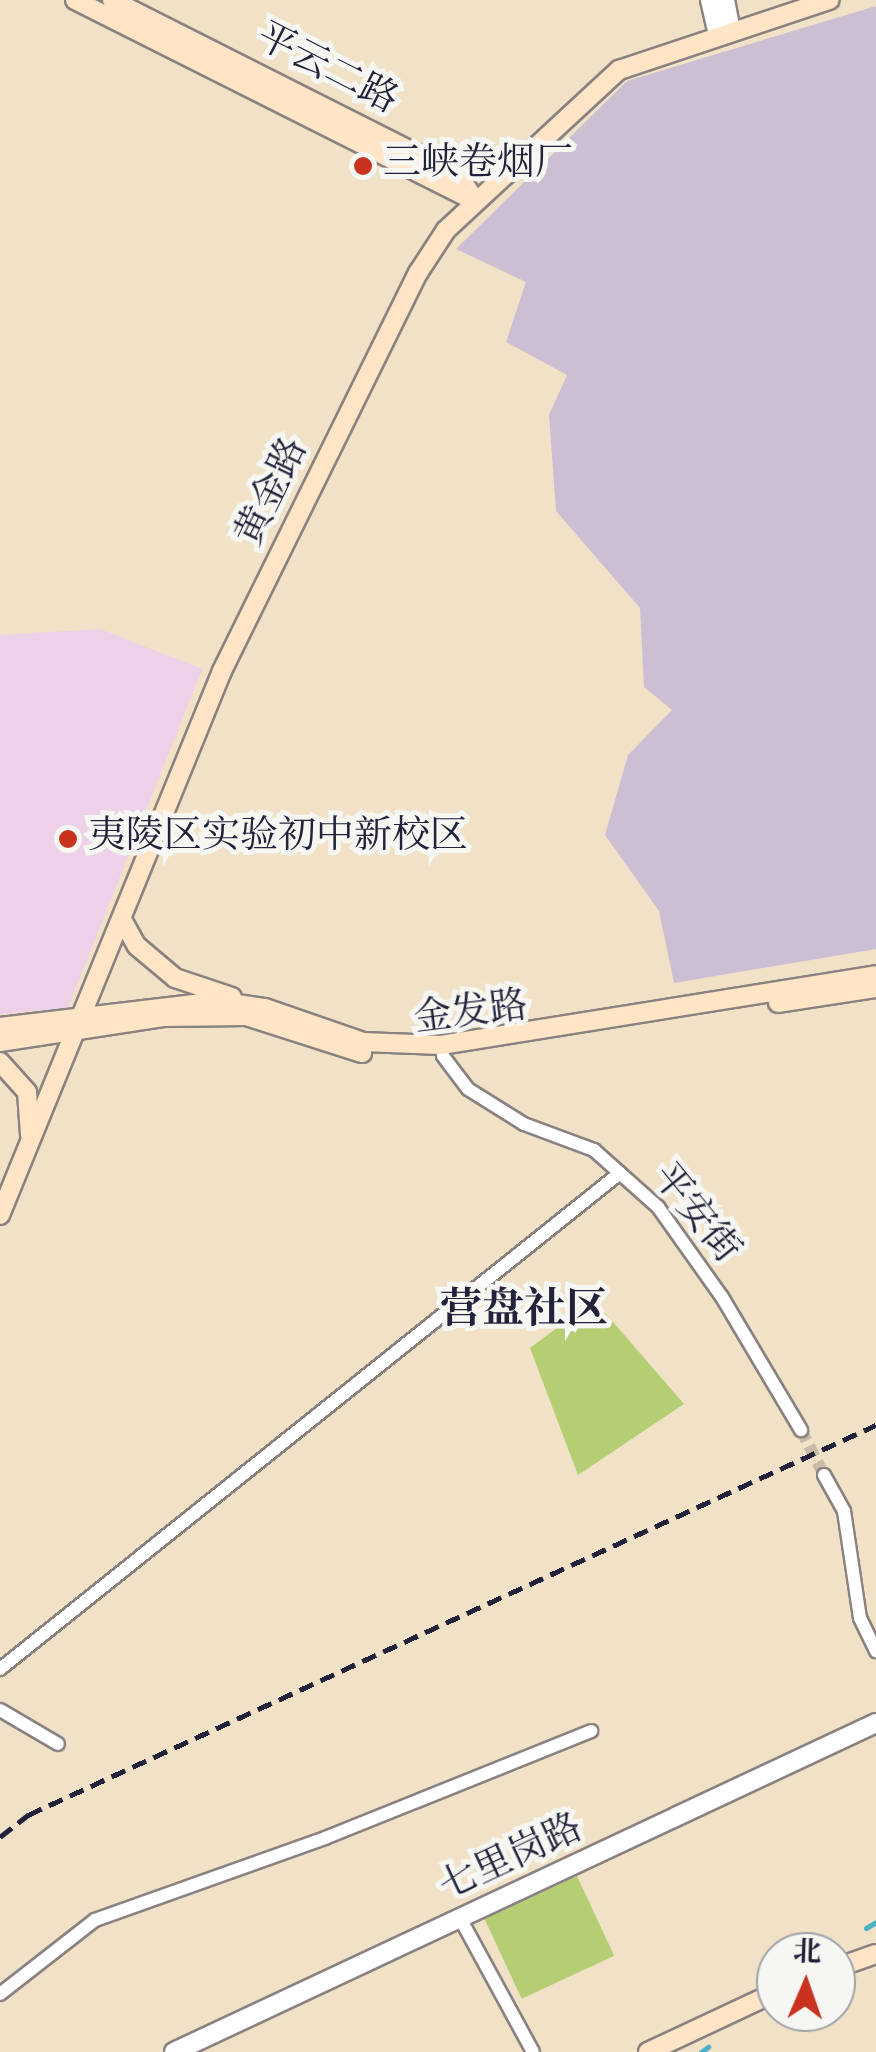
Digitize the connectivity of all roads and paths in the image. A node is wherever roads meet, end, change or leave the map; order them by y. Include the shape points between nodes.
1 (75, 0) edge
2 (112, 0) edge
3 (710, 0) edge
4 (725, 0) edge
5 (796, 0) edge
6 (830, 0) edge
7 (724, 27) junction
8 (475, 201) junction
9 (124, 923) junction
10 (876, 975) edge
11 (876, 988) edge
12 (265, 1008) junction
13 (86, 1014) junction
14 (0, 1027) edge
15 (78, 1032) junction
16 (0, 1042) edge
17 (443, 1056) junction
18 (0, 1062) edge
19 (29, 1148) junction
20 (620, 1173) junction
21 (0, 1215) edge
22 (801, 1430) tunnel mouth
23 (824, 1475) tunnel mouth
24 (876, 1651) edge
25 (0, 1669) edge
26 (0, 1710) edge
27 (876, 1723) edge
28 (591, 1730) dead end
29 (58, 1744) dead end
30 (461, 1920) junction
31 (0, 1994) edge
32 (756, 2001) edge
33 (174, 2052) edge
34 (533, 2052) edge
35 (648, 2052) edge

1 - 8 main road, 平云二路
2 - 8 main road, 平云二路 via 457,174
3 - 7 street
4 - 7 street
5 - 7 main road
6 - 7 main road, 黄金路
7 - 8 main road, 黄金路 via 619,70
8 - 9 main road, 黄金路 via 418,273 222,671
9 - 12 main road via 137,946 175,978
9 - 13 main road, 黄金路
10 - 12 main road, 金发路 via 441,1045 362,1042
11 - 17 main road, 金发路
12 - 13 main road, 金发路 via 218,1001
13 - 14 main road, 金发路
13 - 15 main road, 黄金路
15 - 16 main road, 金发路
15 - 17 main road, 金发路 via 163,1017 246,1016 361,1053
15 - 19 main road, 黄金路
17 - 20 street, 平安街 via 468,1089 524,1124 594,1150
18 - 19 main road via 27,1092
19 - 21 main road, 黄金路
20 - 22 street, 平安街 via 658,1207 701,1267
20 - 25 street
23 - 24 street via 844,1511 860,1618
26 - 29 street
27 - 30 street, 七里岗路
28 - 31 street via 326,1838 95,1920
30 - 33 street, 七里岗路
30 - 34 street
32 - 35 main road

